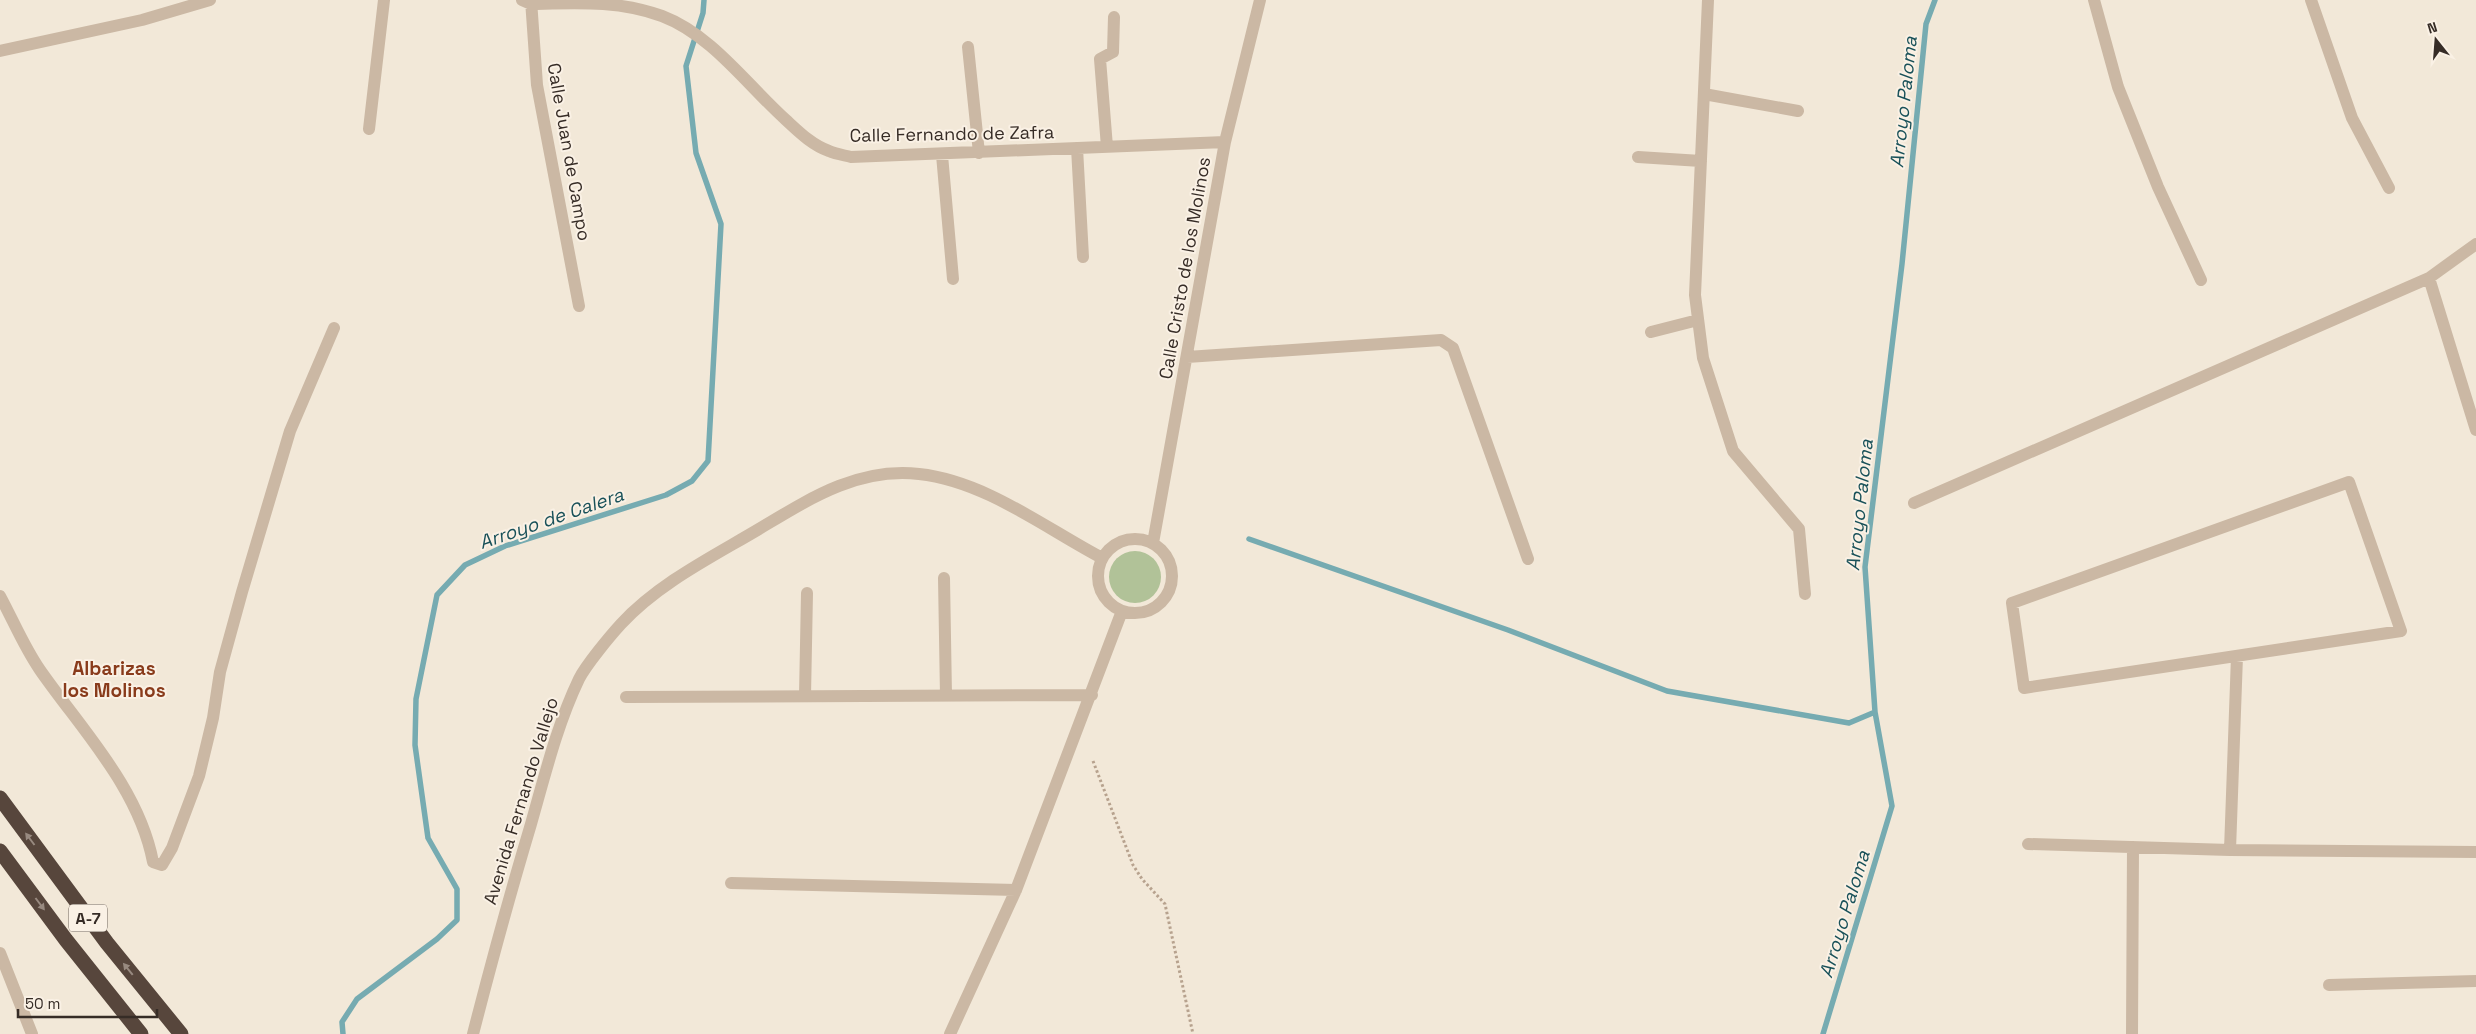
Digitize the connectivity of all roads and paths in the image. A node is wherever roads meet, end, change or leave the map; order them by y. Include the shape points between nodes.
1 (210, 0) edge
2 (384, 0) edge
3 (1260, 0) edge
4 (1708, 0) edge
5 (2094, 0) edge
6 (2311, 0) edge
7 (528, 1) edge
8 (616, 2) edge
9 (1114, 17) dead end
10 (968, 47) dead end
11 (0, 52) edge
12 (1704, 94) junction
13 (1798, 111) dead end
14 (368, 129) dead end
15 (1225, 142) junction
16 (1107, 147) junction
17 (1077, 148) junction
18 (979, 153) junction
19 (942, 154) junction
20 (1638, 158) dead end
21 (1701, 161) junction
22 (2389, 188) dead end
23 (2476, 244) edge
24 (1083, 257) dead end
25 (2429, 278) junction
26 (953, 279) dead end
27 (2201, 280) dead end
28 (579, 306) dead end
29 (1698, 320) junction
30 (334, 328) dead end
31 (1651, 332) dead end
32 (1187, 357) junction
33 (2476, 430) edge
34 (1914, 503) dead end
35 (1153, 543) junction
36 (1102, 558) junction
37 (1528, 559) dead end
38 (944, 578) dead end
39 (807, 593) dead end
40 (1805, 594) dead end
41 (0, 596) edge
42 (1122, 611) junction
43 (2237, 656) junction
44 (1092, 695) junction
45 (805, 696) junction
46 (946, 696) junction
47 (626, 697) dead end
48 (1093, 761) dead end
49 (0, 798) edge
50 (2028, 844) dead end
51 (2133, 847) junction
52 (2230, 850) junction
53 (0, 851) edge
54 (2476, 852) edge
55 (732, 883) dead end
56 (1016, 890) junction
57 (0, 953) edge
58 (2476, 981) edge
59 (2329, 985) dead end
60 (32, 1034) edge
61 (141, 1034) edge
62 (181, 1034) edge
63 (473, 1034) edge
64 (950, 1034) edge
65 (1193, 1034) edge
66 (2132, 1034) edge

1 - 11 street via 142,20
2 - 14 street
3 - 15 street, Calle Cristo de los Molinos
4 - 12 street
5 - 27 street via 2118,87 2158,187
6 - 22 street via 2352,118
7 - 8 street, Calle Fernando de Zafra
7 - 28 street, Calle Juan de Campo via 537,85
8 - 19 street, Calle Fernando de Zafra via 662,16 681,26 714,50 805,138 828,151 851,157
9 - 16 street via 1113,52 1100,59
10 - 18 street
12 - 13 street
12 - 21 street
15 - 16 street, Calle Fernando de Zafra
15 - 32 street, Calle Cristo de los Molinos
16 - 17 street, Calle Fernando de Zafra
17 - 18 street, Calle Fernando de Zafra
17 - 24 street
18 - 19 street, Calle Fernando de Zafra
19 - 26 street
20 - 21 street
21 - 29 street via 1695,295
23 - 25 street
25 - 33 street
25 - 34 street
29 - 31 street
29 - 40 street via 1703,358 1733,451 1799,529
30 - 41 street via 290,431 220,672 199,776 172,848 162,865 153,862 133,804 38,667
32 - 35 street, Calle Cristo de los Molinos
32 - 37 street via 1441,340 1453,348
35 - 36 street via 1142,539 1119,542
35 - 42 street via 1163,551 1172,573 1166,596 1152,608 1134,613
36 - 42 street via 1098,583 1103,595
36 - 63 street, Avenida Fernando Vallejo via 999,499 946,480 920,474 888,473 853,480 818,494 670,583 621,624 580,676 558,732
38 - 46 street
39 - 45 street
42 - 44 street
43 - 43 street via 2401,631 2349,482 2012,603 2024,688
43 - 52 street
44 - 46 street
44 - 56 street
45 - 46 street
45 - 47 street
48 - 65 path via 1133,865 1142,880 1165,904
62 -> 49 highway, A-7 via 107,943
50 - 51 street
51 - 52 street
51 - 66 street
52 - 54 street
53 -> 61 highway, A-7
55 - 56 street
56 - 64 street
57 - 60 street
58 - 59 street

